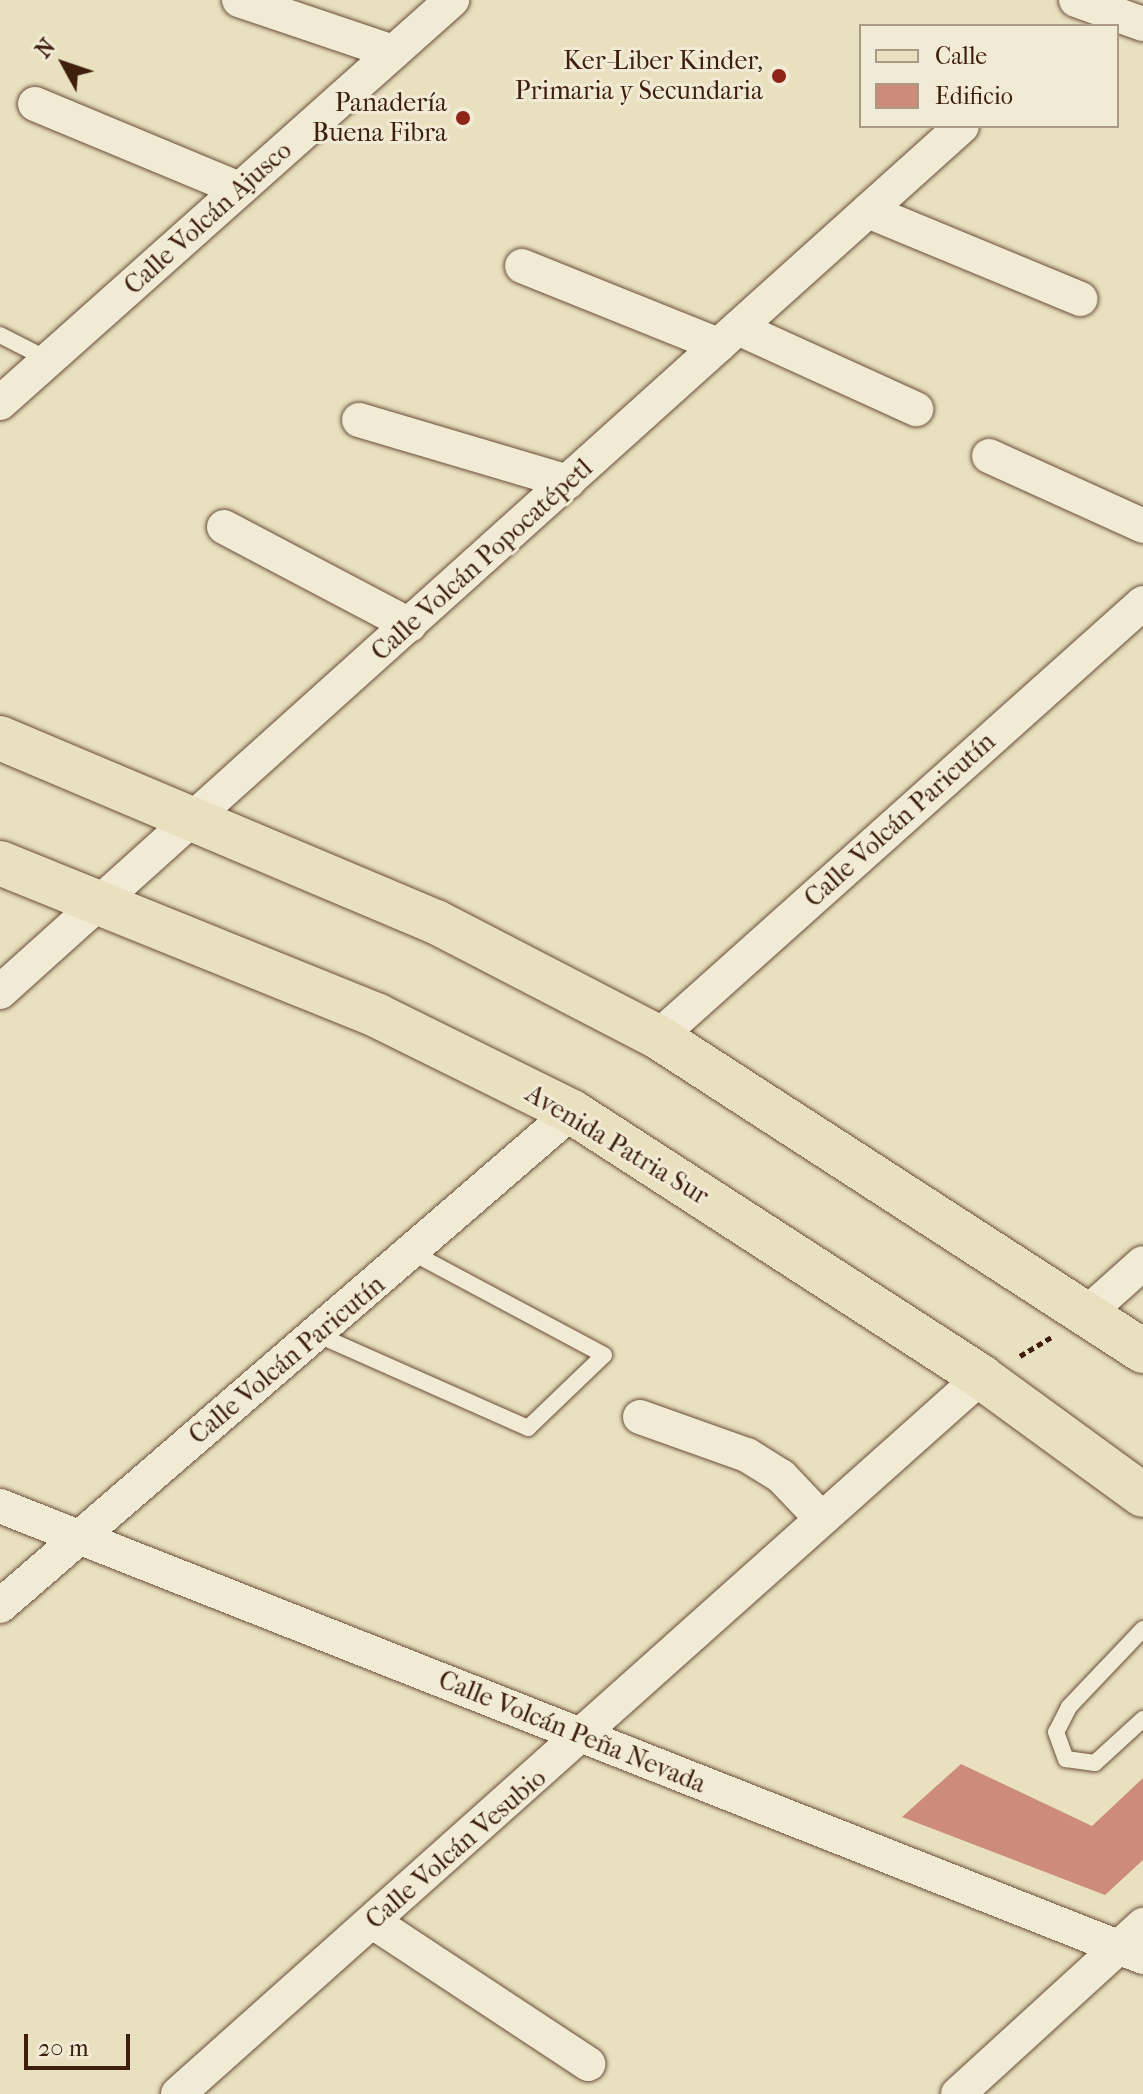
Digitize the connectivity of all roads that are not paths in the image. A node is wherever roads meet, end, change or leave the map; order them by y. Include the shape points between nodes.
1 (239, 0) edge
2 (452, 0) edge
3 (1086, 8) edge
4 (1143, 24) edge
5 (393, 52) junction
6 (35, 104) dead end
7 (960, 128) edge
8 (239, 189) junction
9 (868, 211) junction
10 (522, 266) dead end
11 (1080, 299) dead end
12 (0, 335) edge
13 (729, 337) junction
14 (49, 360) junction
15 (0, 403) edge
16 (916, 409) dead end
17 (359, 420) dead end
18 (989, 456) dead end
19 (568, 482) junction
20 (1143, 526) edge
21 (224, 527) dead end
22 (1143, 603) edge
23 (410, 625) junction
24 (0, 738) edge
25 (196, 817) junction
26 (0, 863) edge
27 (99, 903) junction
28 (0, 992) edge
29 (658, 1037) junction
30 (572, 1112) junction
31 (413, 1253) junction
32 (1143, 1263) edge
33 (1086, 1314) junction
34 (316, 1334) junction
35 (1143, 1351) edge
36 (981, 1377) junction
37 (640, 1417) dead end
38 (1143, 1495) edge
39 (0, 1506) edge
40 (819, 1516) junction
41 (78, 1537) junction
42 (0, 1606) edge
43 (1143, 1629) edge
44 (1143, 1719) edge
45 (584, 1736) junction
46 (373, 1922) junction
47 (1143, 1925) edge
48 (1131, 1952) edge
49 (588, 2064) dead end
50 (178, 2094) edge
51 (958, 2094) edge

1 - 5 street
2 - 5 street, Calle Volcán Ajusco
3 - 4 street
5 - 8 street, Calle Volcán Ajusco
6 - 8 street
7 - 9 street, Calle Volcán Popocatépetl
8 - 14 street, Calle Volcán Ajusco
9 - 11 street
9 - 13 street, Calle Volcán Popocatépetl
10 - 13 street
12 - 14 lane
13 - 16 street
13 - 19 street, Calle Volcán Popocatépetl
14 - 15 street, Calle Volcán Ajusco
17 - 19 street
18 - 20 street
19 - 23 street, Calle Volcán Popocatépetl
21 - 23 street
22 - 29 street, Calle Volcán Paricutín
23 - 25 street, Calle Volcán Popocatépetl
24 - 25 main road
25 - 27 street, Calle Volcán Popocatépetl
25 - 29 main road via 436,922
26 - 27 main road, Avenida Patria Sur
27 - 28 street, Calle Volcán Popocatépetl
27 - 30 main road, Avenida Patria Sur via 378,1016
29 - 33 main road
30 - 31 street, Calle Volcán Paricutín
30 - 36 main road, Avenida Patria Sur
31 - 34 street, Calle Volcán Paricutín
31 - 34 lane via 604,1355 528,1428
32 - 33 street
33 - 35 main road
34 - 41 street, Calle Volcán Paricutín
36 - 38 main road, Avenida Patria Sur
36 - 40 street, Calle Volcán Vesubio
37 - 40 street via 747,1455 781,1476
39 - 41 street, Calle Volcán Peña Nevada
40 - 45 street, Calle Volcán Vesubio
41 - 42 street, Calle Volcán Paricutín
41 - 45 street, Calle Volcán Peña Nevada
43 - 44 lane via 1069,1707 1056,1732 1066,1759 1095,1763
45 - 46 street, Calle Volcán Vesubio
45 - 48 street, Calle Volcán Peña Nevada
46 - 49 street
46 - 50 street, Calle Volcán Vesubio
47 - 48 street
48 - 51 street

